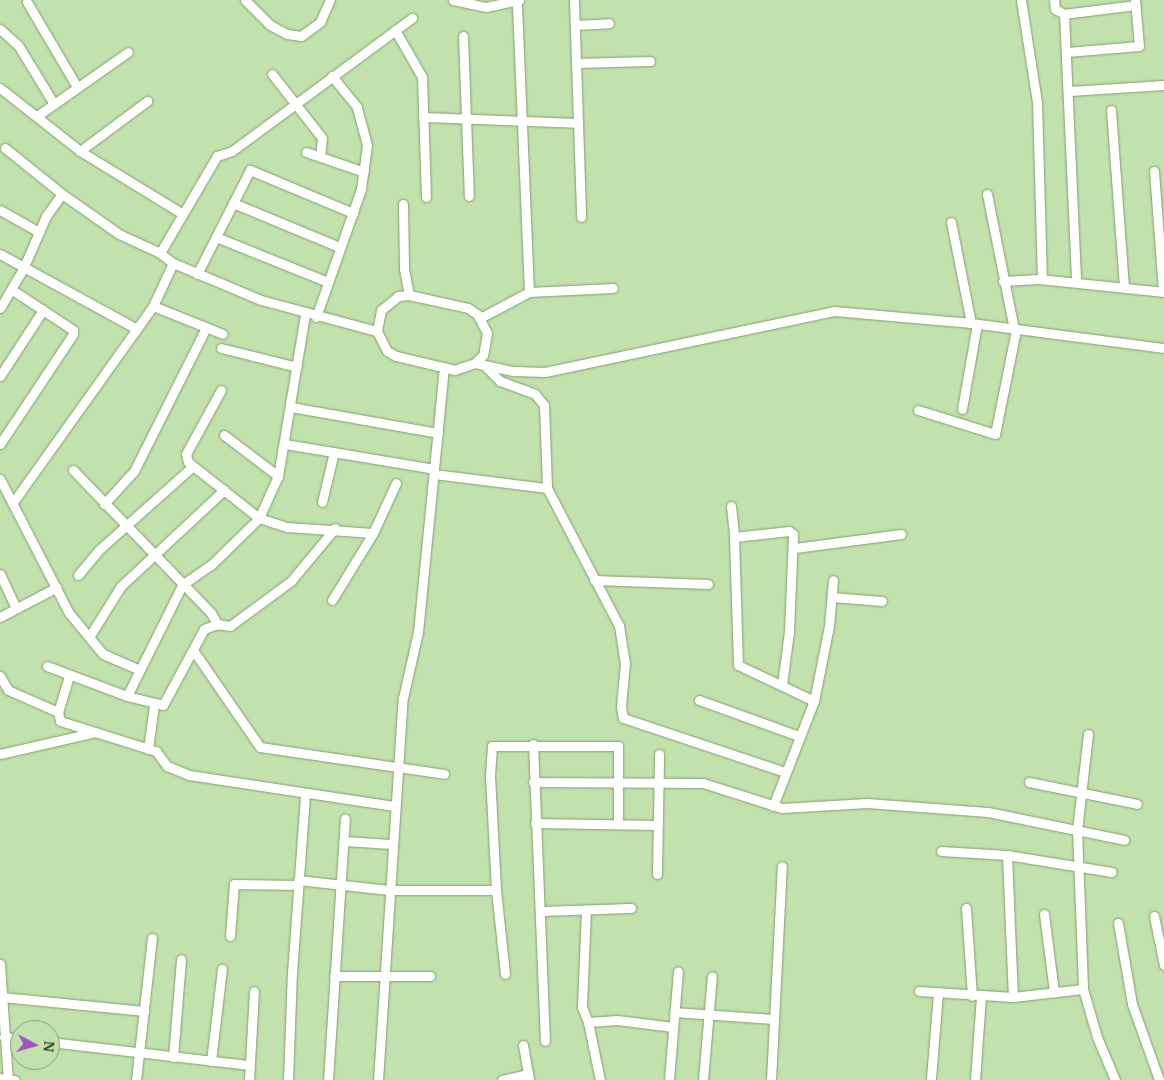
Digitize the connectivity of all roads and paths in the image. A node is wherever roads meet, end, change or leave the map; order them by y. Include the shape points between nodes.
1 (245, 0) edge
2 (330, 0) edge
3 (453, 0) edge
4 (518, 0) edge
5 (1021, 0) edge
6 (1054, 0) edge
7 (1094, 0) edge
8 (27, 2) dead end
9 (574, 2) dead end
10 (1135, 3) edge
11 (1095, 10) junction
12 (1064, 14) junction
13 (412, 18) dead end
14 (609, 23) dead end
15 (575, 25) junction
16 (0, 29) edge
17 (395, 30) junction
18 (463, 36) dead end
19 (128, 52) dead end
20 (1067, 52) junction
21 (650, 61) dead end
22 (576, 63) junction
23 (272, 74) dead end
24 (332, 76) junction
25 (1164, 85) edge
26 (78, 87) junction
27 (0, 88) edge
28 (1070, 91) junction
29 (147, 101) dead end
30 (296, 103) junction
31 (54, 104) junction
32 (1111, 110) dead end
33 (37, 116) junction
34 (423, 117) junction
35 (465, 119) junction
36 (522, 121) junction
37 (578, 123) junction
38 (5, 148) dead end
39 (80, 151) junction
40 (306, 152) dead end
41 (320, 157) junction
42 (1154, 171) dead end
43 (364, 172) junction
44 (62, 194) junction
45 (987, 194) dead end
46 (469, 196) dead end
47 (426, 197) dead end
48 (233, 203) junction
49 (403, 204) dead end
50 (0, 210) edge
51 (353, 212) junction
52 (181, 213) junction
53 (581, 217) dead end
54 (951, 222) dead end
55 (39, 232) junction
56 (216, 237) junction
57 (339, 247) junction
58 (160, 253) junction
59 (0, 254) edge
60 (173, 263) junction
61 (23, 269) junction
62 (197, 274) junction
63 (1042, 279) junction
64 (1003, 281) junction
65 (328, 282) junction
66 (1076, 282) junction
67 (612, 288) dead end
68 (1124, 288) junction
69 (11, 289) junction
70 (528, 292) junction
71 (1164, 292) edge
72 (409, 295) junction
73 (153, 306) junction
74 (0, 308) edge
75 (44, 310) junction
76 (305, 314) junction
77 (316, 317) junction
78 (480, 318) junction
79 (974, 324) junction
80 (135, 328) junction
81 (206, 328) junction
82 (1015, 330) junction
83 (377, 331) junction
84 (223, 334) dead end
85 (221, 348) dead end
86 (1164, 348) edge
87 (475, 363) junction
88 (298, 367) junction
89 (444, 367) junction
90 (486, 368) junction
91 (0, 376) edge
92 (221, 390) dead end
93 (291, 407) junction
94 (962, 409) dead end
95 (918, 410) dead end
96 (438, 433) junction
97 (224, 435) dead end
98 (0, 444) edge
99 (284, 444) junction
100 (334, 452) junction
101 (193, 466) junction
102 (73, 470) dead end
103 (434, 472) junction
104 (278, 476) junction
105 (0, 479) edge
106 (396, 483) dead end
107 (547, 488) junction
108 (224, 490) junction
109 (14, 501) junction
110 (322, 502) dead end
111 (104, 504) junction
112 (731, 506) dead end
113 (259, 518) junction
114 (126, 525) junction
115 (336, 528) junction
116 (373, 533) junction
117 (900, 534) dead end
118 (734, 537) junction
119 (795, 548) junction
120 (154, 553) junction
121 (0, 574) edge
122 (78, 575) dead end
123 (594, 580) junction
124 (833, 580) dead end
125 (708, 584) dead end
126 (182, 585) junction
127 (57, 587) junction
128 (832, 597) junction
129 (332, 600) dead end
130 (882, 601) dead end
131 (16, 608) junction
132 (0, 616) edge
133 (217, 624) junction
134 (89, 637) junction
135 (192, 650) junction
136 (48, 666) dead end
137 (140, 670) junction
138 (0, 676) edge
139 (69, 676) junction
140 (782, 685) junction
141 (127, 696) junction
142 (699, 700) dead end
143 (814, 701) junction
144 (154, 704) junction
145 (58, 712) junction
146 (96, 732) junction
147 (1088, 734) dead end
148 (799, 736) junction
149 (533, 744) junction
150 (148, 749) junction
151 (0, 754) edge
152 (660, 754) dead end
153 (397, 767) junction
154 (785, 772) junction
155 (444, 774) dead end
156 (533, 782) junction
157 (618, 782) junction
158 (659, 782) junction
159 (1029, 782) dead end
160 (1079, 793) junction
161 (305, 794) junction
162 (1137, 804) dead end
163 (394, 806) junction
164 (773, 806) junction
165 (345, 820) dead end
166 (535, 823) junction
167 (618, 823) junction
168 (658, 825) junction
169 (1077, 830) junction
170 (1124, 840) dead end
171 (344, 841) junction
172 (391, 844) junction
173 (941, 851) dead end
174 (1007, 855) junction
175 (1078, 865) junction
176 (782, 866) dead end
177 (1112, 872) dead end
178 (657, 874) dead end
179 (298, 883) junction
180 (340, 886) junction
181 (388, 890) junction
182 (496, 890) junction
183 (631, 908) dead end
184 (966, 908) dead end
185 (586, 910) junction
186 (540, 912) junction
187 (1044, 914) dead end
188 (1154, 916) dead end
189 (1118, 922) dead end
190 (230, 936) dead end
191 (152, 938) dead end
192 (181, 959) dead end
193 (0, 964) edge
194 (1164, 965) edge
195 (222, 969) dead end
196 (678, 971) dead end
197 (505, 974) dead end
198 (334, 976) junction
199 (382, 976) junction
200 (430, 976) dead end
201 (712, 976) dead end
202 (1083, 989) junction
203 (254, 991) dead end
204 (919, 991) dead end
205 (1054, 992) junction
206 (938, 993) junction
207 (976, 996) junction
208 (2, 997) junction
209 (1012, 997) junction
210 (144, 1011) junction
211 (674, 1012) junction
212 (709, 1014) junction
213 (773, 1019) junction
214 (588, 1022) junction
215 (673, 1027) junction
216 (2, 1032) edge
217 (545, 1041) dead end
218 (60, 1043) edge
219 (523, 1045) dead end
220 (139, 1053) junction
221 (173, 1057) junction
222 (211, 1061) junction
223 (250, 1066) junction
224 (529, 1077) edge
225 (931, 1078) dead end
226 (8, 1079) edge
227 (136, 1080) edge
228 (249, 1080) edge
229 (288, 1080) edge
230 (328, 1080) edge
231 (378, 1080) edge
232 (502, 1080) edge
233 (600, 1080) edge
234 (668, 1080) edge
235 (703, 1080) edge
236 (771, 1080) edge
237 (975, 1080) edge
238 (1115, 1080) edge
239 (1159, 1080) edge

1 - 2 street via 270,25 287,34 301,36 320,22
3 - 4 street via 486,7
4 - 36 street
5 - 63 street via 1037,102
6 - 12 street via 1055,9
7 - 11 street
8 - 26 street
9 - 15 street
10 - 11 street
10 - 20 street via 1140,46
11 - 12 street
12 - 20 street
13 - 17 street
14 - 15 street
15 - 22 street
16 - 31 street via 18,45
17 - 24 street
17 - 34 street via 422,77
18 - 35 street
19 - 26 street
20 - 28 street
21 - 22 street
22 - 37 street
23 - 30 street
24 - 30 street
24 - 43 street via 360,113 367,145
25 - 28 street
26 - 31 street
27 - 33 street
28 - 66 street
29 - 39 street
30 - 41 street via 322,138
30 - 52 street via 232,151 217,156
31 - 33 street
32 - 68 street
33 - 39 street
34 - 35 street
34 - 47 street
35 - 36 street
35 - 46 street
36 - 37 street
36 - 70 street
37 - 53 street
38 - 44 street
39 - 52 street
40 - 41 street
41 - 43 street
42 - 71 street
43 - 51 street
44 - 55 street
44 - 58 street via 119,234
45 - 64 street
48 - 51 street via 254,169
48 - 56 street
48 - 57 street
49 - 72 street via 404,269
50 - 55 street
51 - 57 street
52 - 58 street
54 - 79 street
55 - 61 street
56 - 62 street
56 - 65 street
57 - 65 street
58 - 60 street
59 - 61 street
60 - 62 street
60 - 73 street
61 - 69 street
61 - 80 street
62 - 76 street
63 - 64 street
63 - 66 street
64 - 82 street
65 - 77 street
66 - 68 street
67 - 70 street
68 - 71 street
69 - 74 street
69 - 75 street
70 - 78 street
72 - 78 street via 468,308
72 - 83 street via 398,296 381,310
73 - 80 street
73 - 81 street
75 - 91 street
75 - 98 street via 74,334
76 - 77 street
76 - 88 street
77 - 83 street
78 - 87 street via 487,333 487,344
79 - 82 street
79 - 90 street via 817,312 545,372
79 - 94 street
80 - 109 street
81 - 84 street
81 - 111 street via 134,470
82 - 86 street
82 - 95 street via 995,434
83 - 89 street via 383,346 396,356
85 - 88 street
87 - 89 street via 460,369
87 - 90 street
88 - 93 street
89 - 96 street
90 - 107 street via 500,382 535,394 544,405
92 - 101 street via 186,454
93 - 96 street
93 - 99 street
96 - 103 street
97 - 104 street
99 - 100 street
99 - 104 street
100 - 103 street
100 - 110 street
101 - 108 street
101 - 114 street
102 - 111 street
103 - 107 street
103 - 153 street via 418,632 406,674
104 - 113 street
105 - 109 street
106 - 116 street
107 - 123 street
108 - 113 street
108 - 120 street
109 - 127 street
111 - 114 street
112 - 118 street
113 - 115 street via 287,527
113 - 126 street via 211,565
114 - 120 street
114 - 122 street
115 - 116 street
115 - 133 street via 290,581 230,626
116 - 129 street
117 - 119 street
118 - 119 street via 789,531 793,534
118 - 140 street via 738,665
119 - 140 street
120 - 126 street
120 - 134 street via 121,586
121 - 131 street
123 - 125 street
123 - 154 street via 619,626 623,643 623,718
124 - 128 street
126 - 133 street via 211,613
126 - 137 street
127 - 131 street
127 - 134 street via 69,613
128 - 130 street
128 - 143 street
131 - 132 street
133 - 135 street via 204,630
134 - 137 street via 108,657
135 - 144 street via 166,701 158,706
135 - 153 street via 260,747
136 - 139 street
137 - 141 street
138 - 145 street via 8,690
139 - 141 street
139 - 145 street
140 - 143 street
141 - 144 street
142 - 148 street
143 - 148 street
144 - 150 street
145 - 146 street via 60,721
146 - 150 street
146 - 151 street
147 - 160 street
148 - 154 street
149 - 156 street
149 - 157 street via 618,746
149 - 182 street via 496,745 490,751
150 - 161 street via 159,754 167,766 189,775
152 - 158 street
153 - 155 street
153 - 163 street
154 - 164 street
156 - 157 street
156 - 166 street
157 - 158 street
157 - 167 street
158 - 164 street via 703,784
158 - 168 street
159 - 160 street
160 - 162 street
160 - 169 street
161 - 163 street
161 - 179 street
163 - 172 street
164 - 169 street via 867,802 969,810
165 - 171 street
166 - 167 street
166 - 186 street
167 - 168 street
168 - 178 street
169 - 170 street
169 - 175 street
171 - 172 street
171 - 180 street
172 - 181 street
173 - 174 street
174 - 175 street
174 - 209 street
175 - 177 street
175 - 202 street
176 - 213 street
179 - 180 street
179 - 190 street via 234,884
179 - 229 street
180 - 181 street
180 - 198 street
181 - 182 street
181 - 199 street
182 - 197 street
183 - 185 street
184 - 207 street
185 - 186 street
185 - 214 street via 582,1007
186 - 217 street
187 - 205 street
188 - 194 street
189 - 239 street via 1132,1004
191 - 210 street
192 - 221 street
193 - 208 street
195 - 222 street
196 - 211 street
198 - 199 street
198 - 230 street
199 - 200 street
199 - 231 street
201 - 212 street
202 - 205 street
202 - 238 street via 1097,1037
203 - 223 street
204 - 206 street
205 - 209 street
206 - 207 street
206 - 225 street
207 - 209 street
207 - 237 street
208 - 210 street
208 - 216 street
210 - 220 street
211 - 212 street
211 - 215 street
212 - 213 street
212 - 235 street
213 - 236 street
214 - 215 street via 617,1020
214 - 233 street
215 - 234 street
216 - 226 street
218 - 220 street
219 - 224 street
220 - 221 street
220 - 227 street
221 - 222 street
222 - 223 street
223 - 228 street
224 - 232 street

